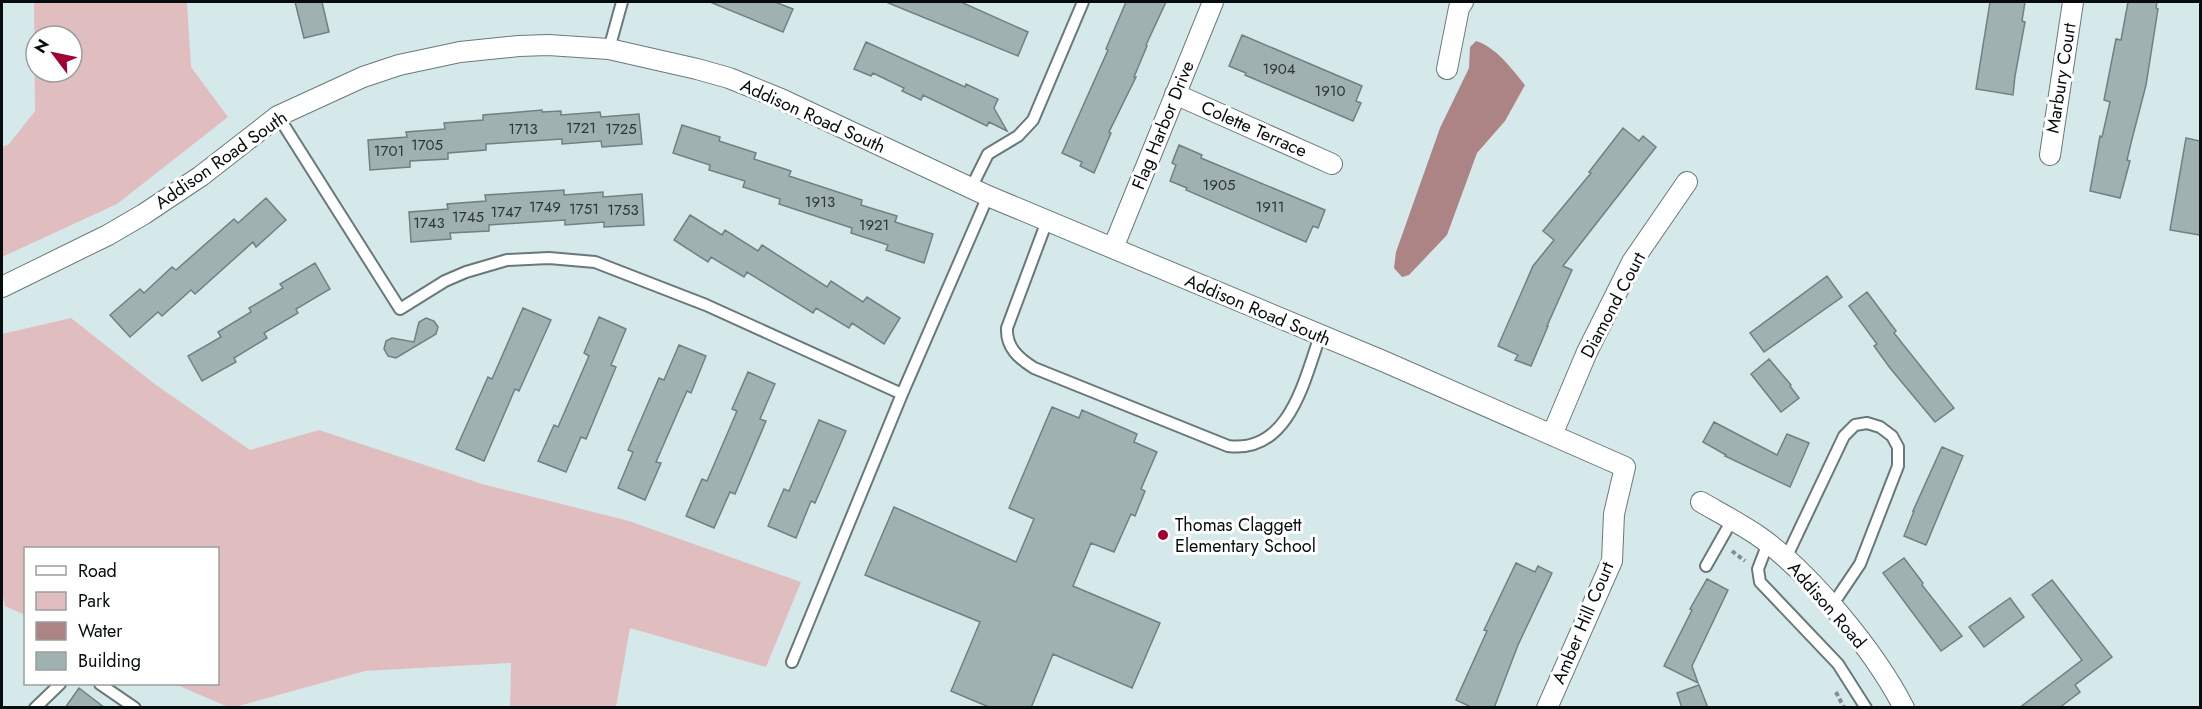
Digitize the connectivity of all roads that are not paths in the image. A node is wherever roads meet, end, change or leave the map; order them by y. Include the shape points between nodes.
1 (622, 2) edge
2 (1083, 2) edge
3 (1213, 2) edge
4 (1463, 2) edge
5 (2073, 2) edge
6 (609, 49) junction
7 (1447, 69) dead end
8 (1175, 94) junction
9 (278, 116) junction
10 (2050, 155) dead end
11 (1332, 165) dead end
12 (1687, 182) dead end
13 (980, 192) junction
14 (1047, 221) junction
15 (1113, 248) junction
16 (2, 287) edge
17 (1320, 336) junction
18 (902, 394) junction
19 (1552, 435) junction
20 (1625, 467) joint
21 (1701, 502) dead end
22 (1732, 520) junction
23 (1768, 543) junction
24 (1786, 558) junction
25 (1706, 566) dead end
26 (1832, 606) junction
27 (792, 662) dead end
28 (59, 685) edge
29 (101, 685) edge
30 (35, 708) edge
31 (135, 708) edge
32 (1547, 708) edge
33 (1866, 708) edge
34 (1904, 708) edge

1 - 6 lane
2 - 13 lane via 1033,120 1018,136 988,154
3 - 8 street, Flag Harbor Drive
4 - 7 street
5 - 10 street, Marbury Court
6 - 9 street, Addison Road South via 519,46 423,59 363,77
6 - 13 street, Addison Road South via 729,78
8 - 11 street, Colette Terrace
8 - 15 street, Flag Harbor Drive
9 - 16 street, Addison Road South via 144,214
9 - 18 lane via 400,309 445,281 507,260 595,262 706,305
12 - 19 street, Diamond Court via 1632,262 1587,352
13 - 14 street, Addison Road South
13 - 18 lane
14 - 15 street, Addison Road South
14 - 17 lane via 1007,328 1006,341 1020,360 1034,368 1240,448 1260,443 1278,430 1299,395
15 - 17 street, Addison Road South
17 - 19 street, Addison Road South
18 - 27 lane
19 - 20 street, Addison Road South
20 - 32 street, Amber Hill Court via 1614,514 1612,561
21 - 22 street, Addison Road
22 - 23 street, Addison Road
22 - 25 lane
23 - 24 street, Addison Road
23 - 33 lane via 1758,569 1760,582 1838,664
24 - 26 street, Addison Road
24 - 26 lane via 1844,436 1855,425 1867,423 1892,436 1898,447 1898,466 1860,564
26 - 34 street, Addison Road via 1879,665
28 - 30 lane
29 - 31 lane

